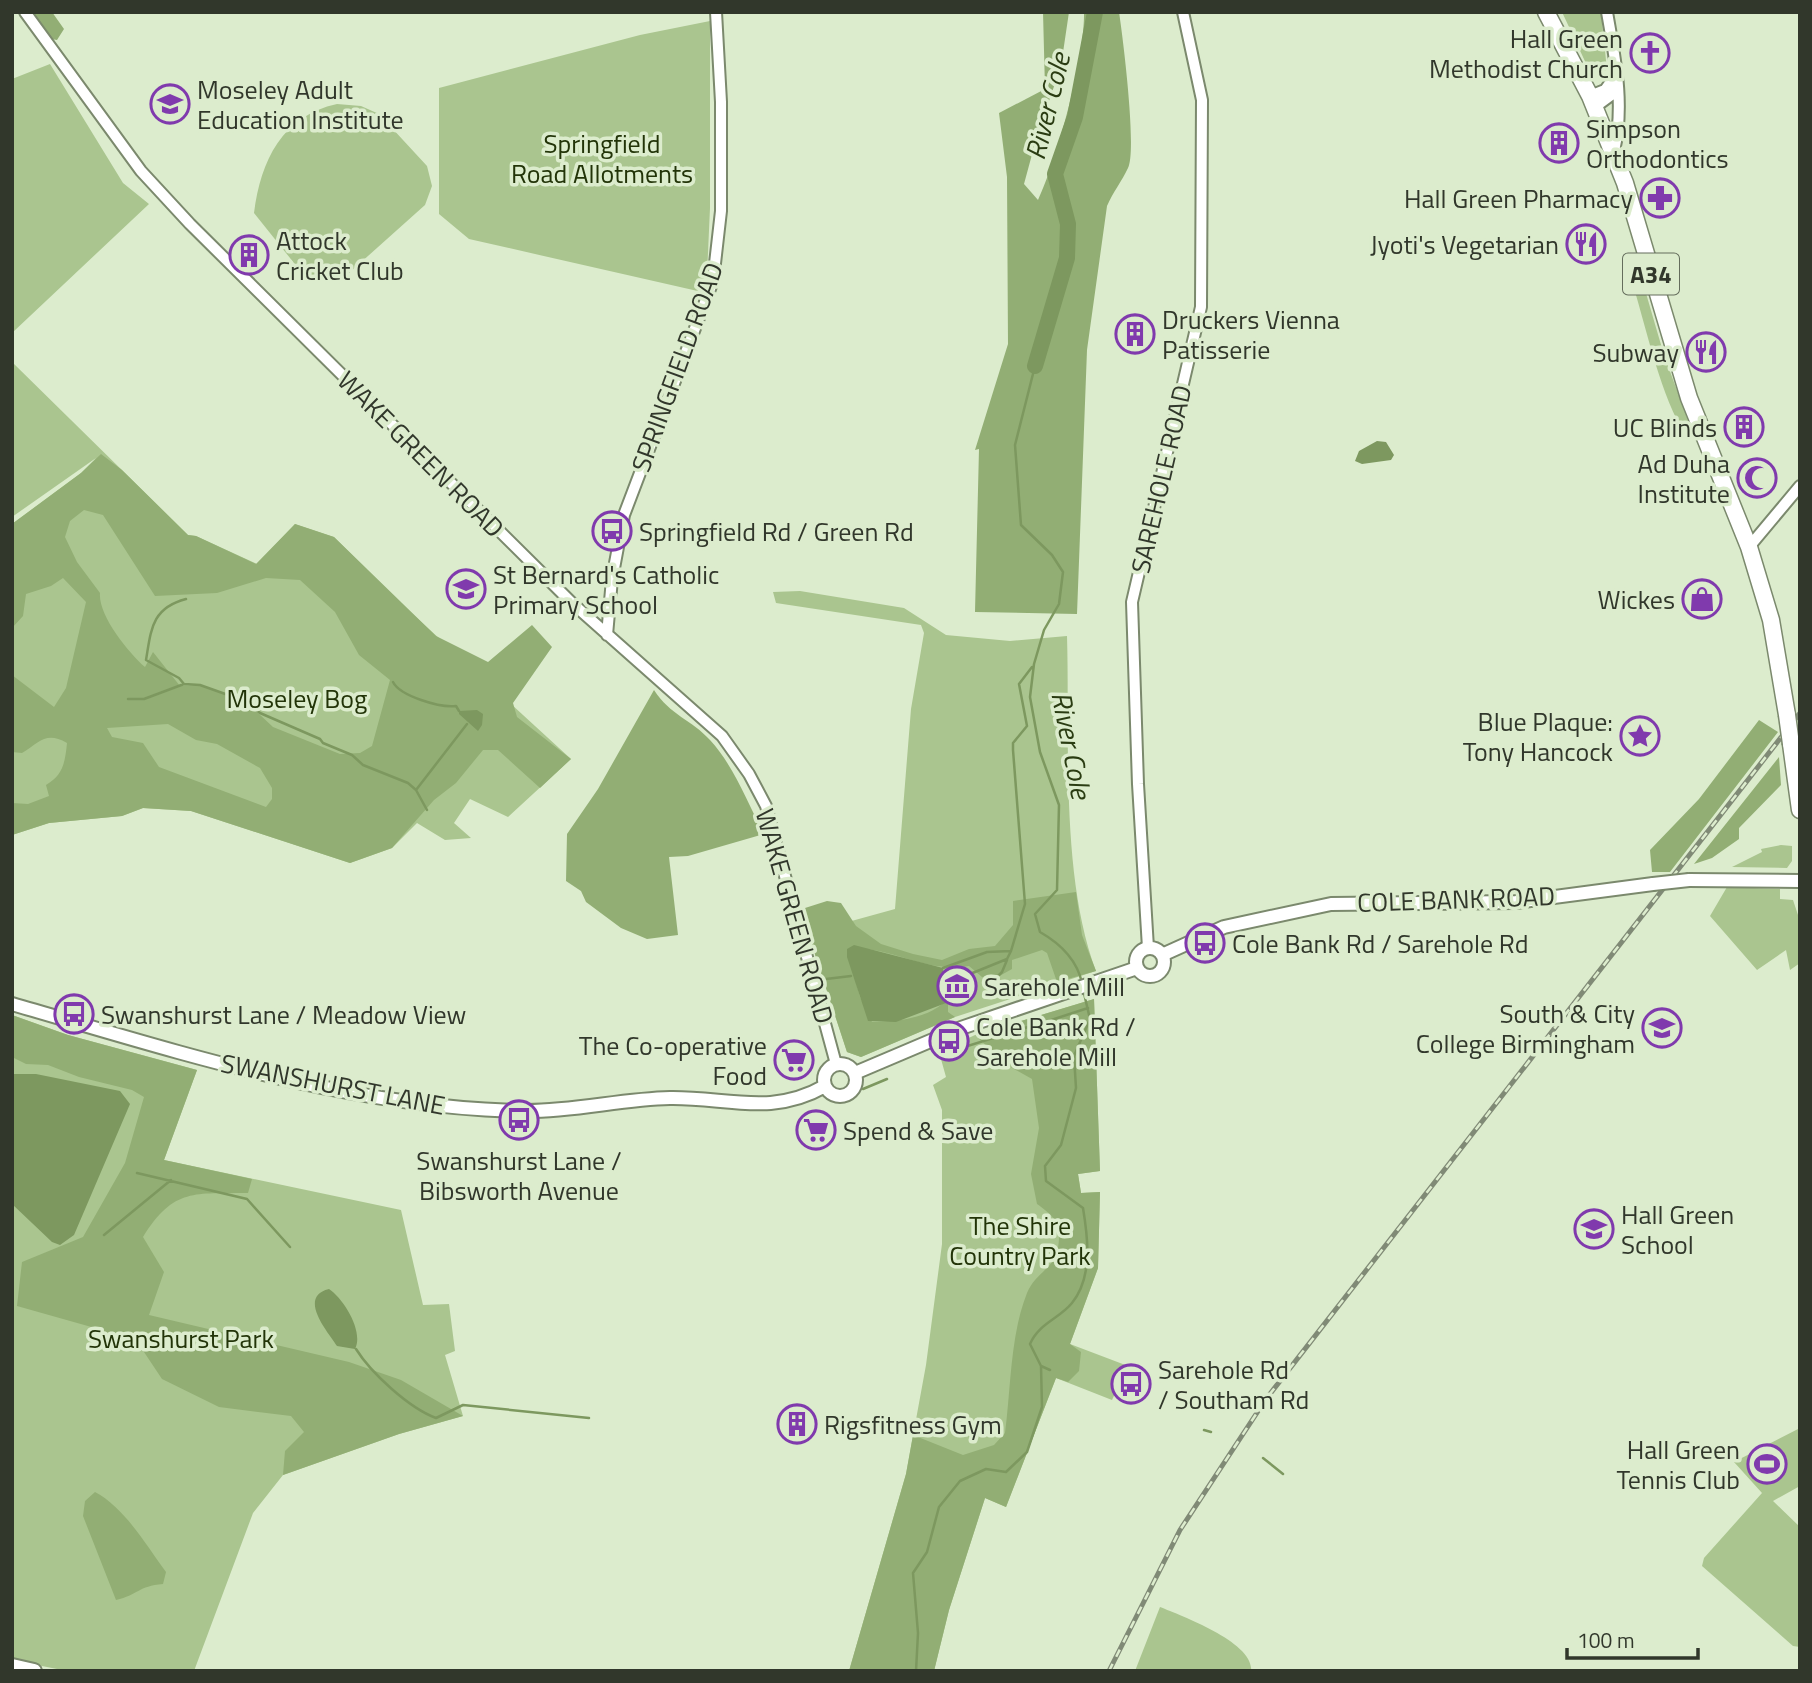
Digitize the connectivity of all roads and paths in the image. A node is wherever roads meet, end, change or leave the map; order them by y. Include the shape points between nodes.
1 (25, 12) edge
2 (716, 12) edge
3 (1183, 12) edge
4 (1546, 12) edge
5 (1607, 12) edge
6 (1617, 70) junction
7 (1592, 101) junction
8 (1614, 151) junction
9 (1800, 486) edge
10 (1749, 547) junction
11 (607, 635) junction
12 (1800, 810) edge
13 (1800, 881) edge
14 (1148, 948) junction
15 (1162, 955) junction
16 (1137, 968) junction
17 (12, 1004) edge
18 (836, 1064) junction
19 (855, 1073) junction
20 (825, 1086) junction
21 (12, 1666) edge
22 (34, 1671) edge

1 - 11 street, WAKE GREEN ROAD via 141,171 171,204 454,489
2 - 11 street, SPRINGFIELD ROAD via 721,211 713,281 624,515
3 - 14 street, SAREHOLE ROAD via 1202,100 1201,307 1132,602
4 - 7 highway, A34
5 - 6 street
6 - 7 street via 1614,93
6 - 8 street via 1619,126
7 - 8 highway, A34
8 - 10 highway, A34 via 1689,398
9 - 10 street
10 - 12 highway, A34, bridge via 1771,620
11 - 18 street, WAKE GREEN ROAD via 722,736 750,774 766,806
13 - 15 main road, COLE BANK ROAD, bridge via 1689,880 1516,902 1331,904 1224,927
14 - 15 main road
14 - 16 main road via 1136,957
15 - 16 main road, COLE BANK ROAD via 1162,968 1156,974 1146,975
16 - 19 main road, COLE BANK ROAD via 961,1028
17 - 20 main road, SWANSHURST LANE via 210,1061 449,1108 537,1111 667,1098 753,1105 801,1097
18 - 19 main road via 845,1064
18 - 20 main road via 825,1073
19 - 20 main road via 856,1084 847,1094 833,1095
21 - 22 main road

